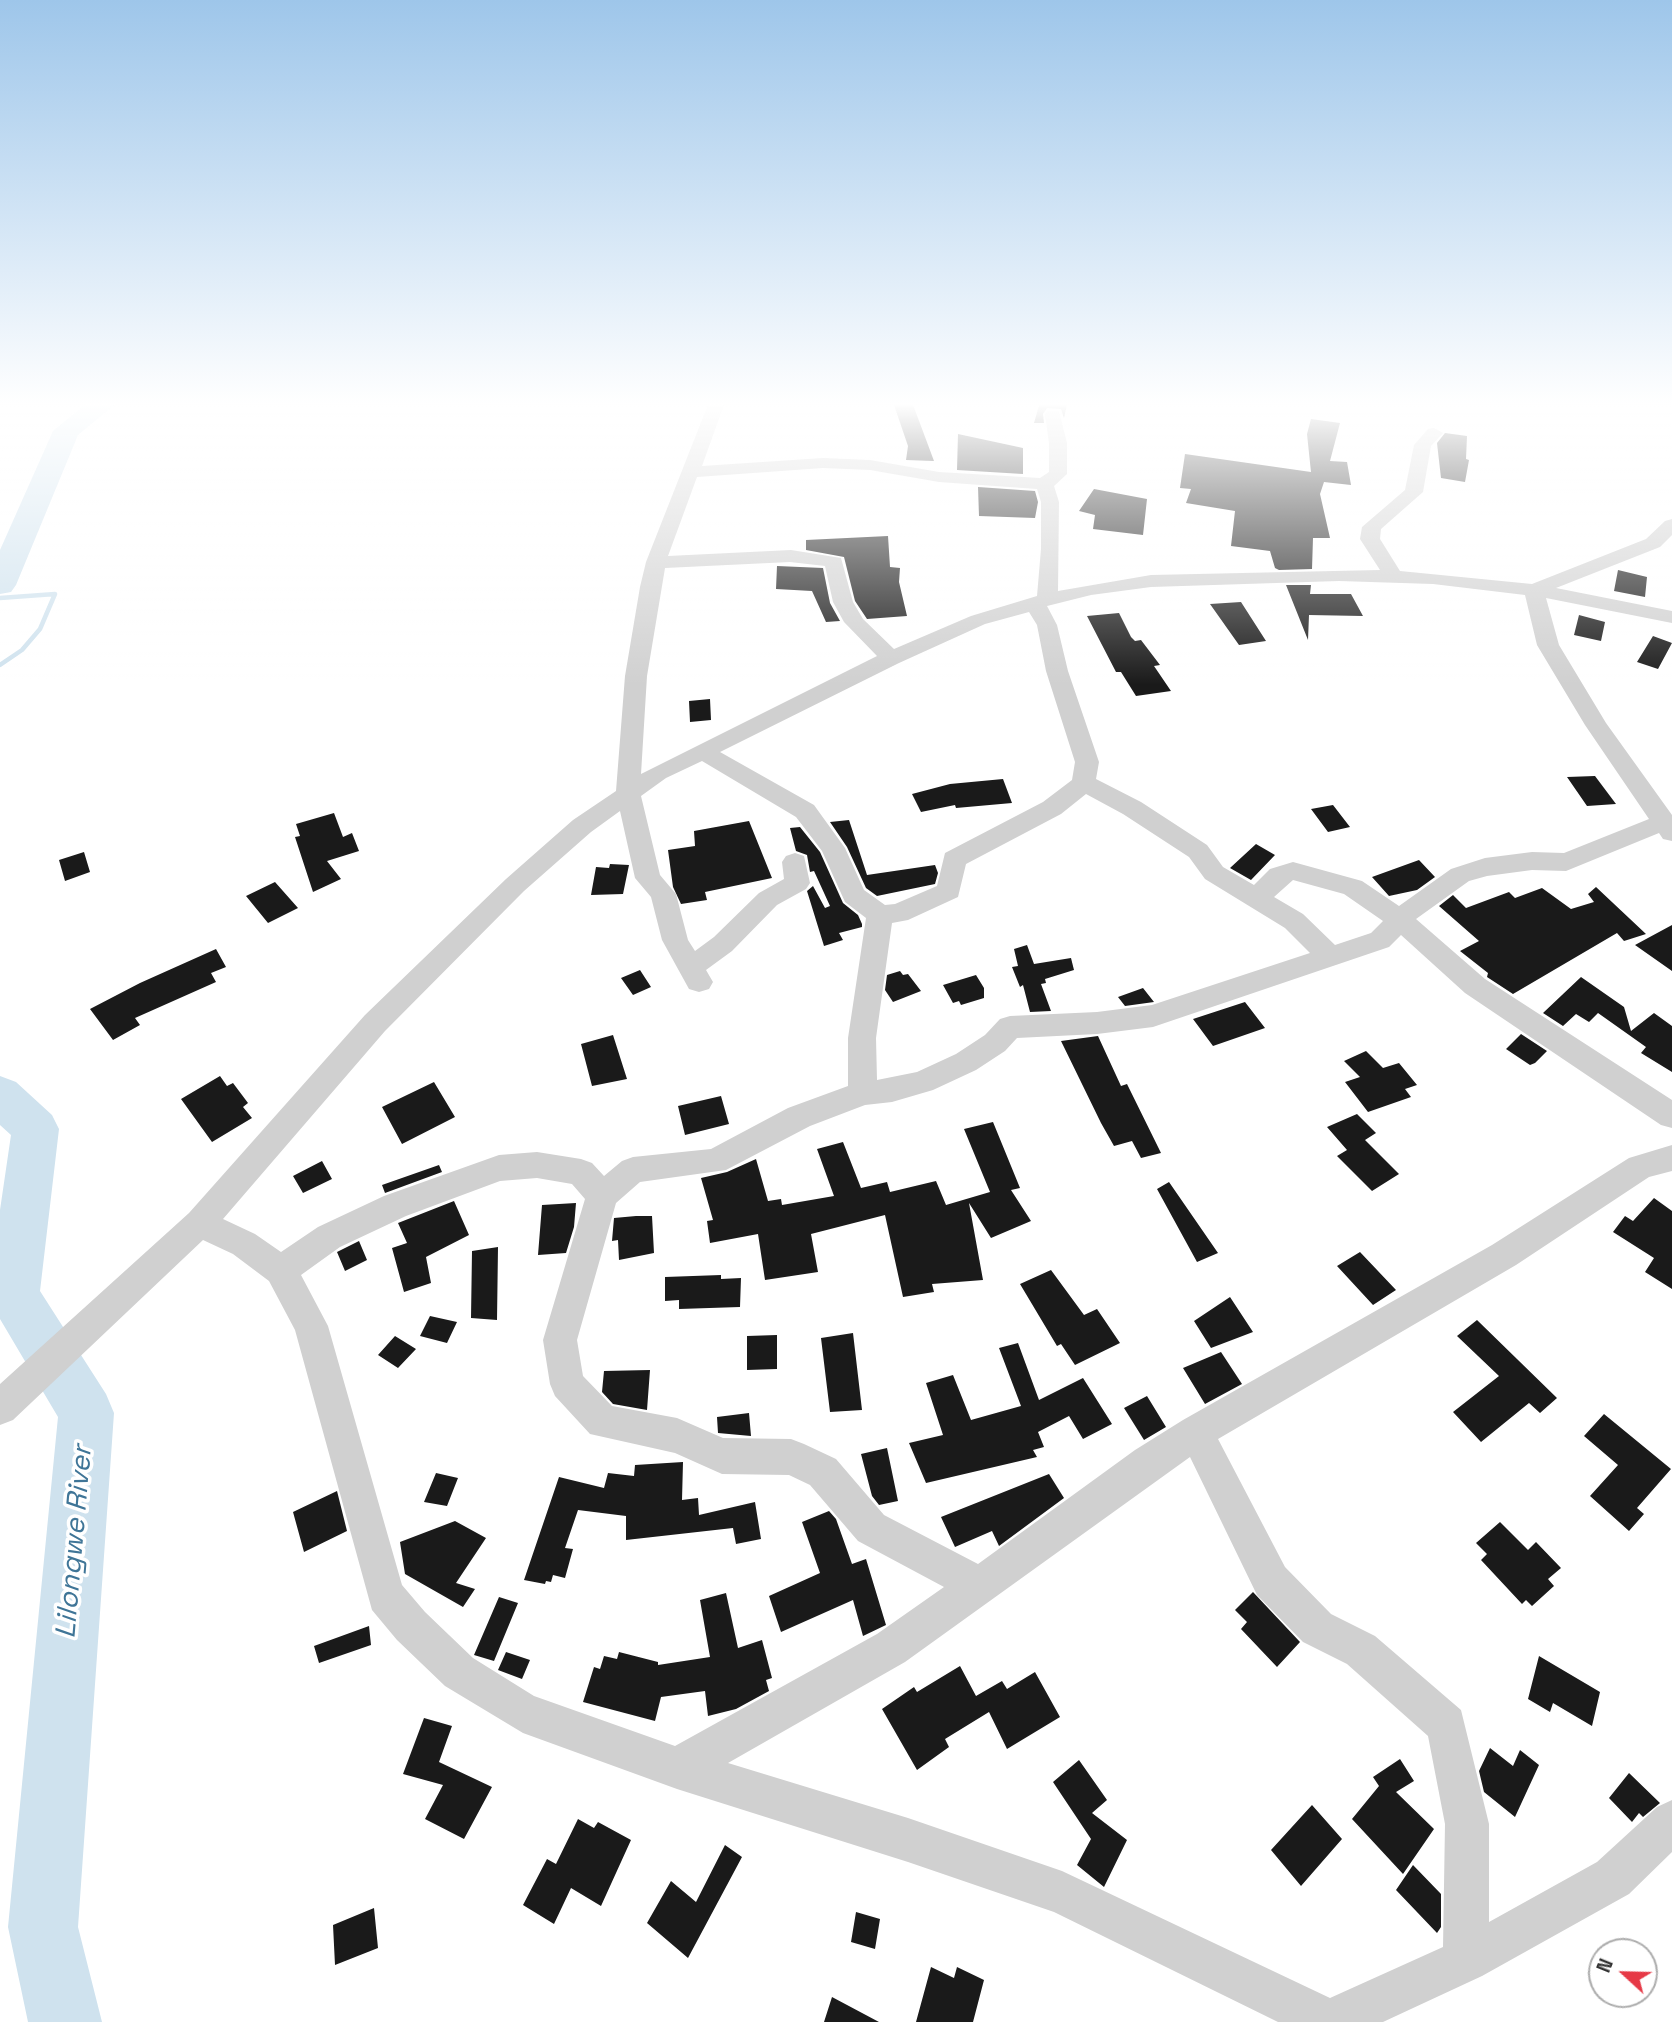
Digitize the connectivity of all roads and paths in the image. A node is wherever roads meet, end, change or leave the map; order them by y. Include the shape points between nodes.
1 (681, 496) edge
2 (1048, 496) edge
3 (1409, 496) edge
4 (1672, 524) edge
5 (656, 562) junction
6 (1393, 576) junction
7 (1534, 590) junction
8 (1041, 601) junction
9 (1672, 617) edge
10 (891, 658) junction
11 (702, 751) junction
12 (1083, 782) junction
13 (628, 791) junction
14 (1667, 828) edge
15 (795, 862) dead end
16 (1258, 897) junction
17 (880, 915) junction
18 (1399, 919) junction
19 (1330, 957) junction
20 (863, 1093) junction
21 (1672, 1116) edge
22 (1672, 1158) edge
23 (602, 1196) junction
24 (200, 1223) junction
25 (281, 1271) junction
26 (0, 1407) edge
27 (1196, 1432) junction
28 (980, 1586) junction
29 (677, 1768) junction
30 (1672, 1822) edge
31 (1466, 1960) junction
32 (1329, 2022) edge

1 - 5 street
2 - 8 street via 1051,549
3 - 6 street via 1371,527 1370,539
4 - 7 street via 1653,543
5 - 10 street via 790,555 834,562 843,602 854,622
5 - 13 street via 636,676
6 - 7 street
6 - 8 street via 1151,581
7 - 9 street
7 - 14 street via 1548,645
8 - 10 street via 978,620
8 - 12 street via 1057,671 1087,762
10 - 11 street
11 - 13 street
11 - 17 street via 805,811 833,849 854,896
12 - 16 street via 1173,834 1198,851 1214,873
12 - 17 street via 1043,814 954,859 949,891 899,913
13 - 15 street via 648,878 663,894 676,940 695,975 768,899 797,883
13 - 24 street via 553,851 422,974
14 - 18 street via 1566,862 1485,866 1460,875
16 - 18 street via 1279,875 1293,871 1353,887
16 - 19 street via 1294,921
17 - 20 street via 862,1038
18 - 19 street via 1380,940
18 - 21 street via 1475,986
19 - 20 street via 1153,1016 1097,1024 1010,1027 966,1062 923,1082
20 - 23 street via 799,1117 715,1161 633,1170
22 - 27 street via 1640,1167 1504,1255
23 - 25 street via 581,1172 537,1165 499,1168 395,1206 340,1232
23 - 28 street via 560,1340 567,1384 603,1422 677,1436 722,1456 791,1457 823,1472 871,1528
24 - 25 street via 244,1244
24 - 26 street
25 - 29 street via 311,1326 386,1596 459,1672 491,1695 523,1712
27 - 28 street
27 - 31 street via 1271,1581 1317,1628 1361,1650 1446,1725 1467,1824
28 - 29 street via 891,1648
29 - 32 street via 1062,1894
30 - 31 street via 1614,1878
31 - 32 street

